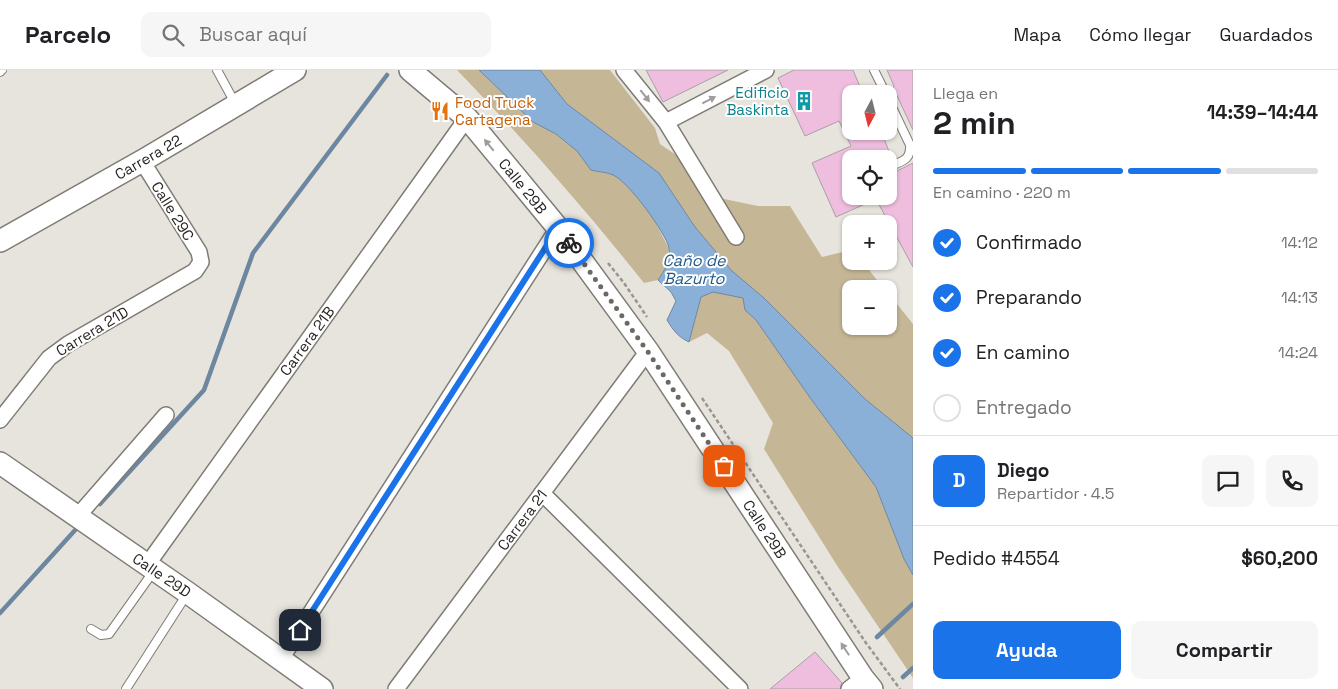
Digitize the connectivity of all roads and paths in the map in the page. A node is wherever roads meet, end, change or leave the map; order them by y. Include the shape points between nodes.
1 (217, 70) edge
2 (295, 70) edge
3 (410, 70) edge
4 (624, 70) edge
5 (766, 70) edge
6 (874, 70) edge
7 (882, 85) edge
8 (236, 105) junction
9 (467, 118) junction
10 (898, 120) edge
11 (666, 122) junction
12 (142, 161) junction
13 (897, 163) edge
14 (558, 228) junction
15 (736, 237) dead end
16 (0, 241) edge
17 (201, 262) joint
18 (648, 352) junction
19 (166, 415) dead end
20 (0, 420) edge
21 (0, 463) edge
22 (542, 493) junction
23 (77, 517) junction
24 (151, 567) junction
25 (188, 593) junction
26 (92, 629) dead end
27 (281, 659) junction
28 (888, 674) dead end
29 (862, 685) edge
30 (126, 689) edge
31 (322, 689) edge
32 (396, 689) edge
33 (740, 689) edge
34 (900, 689) edge

1 - 8 lane
2 - 8 main road, Carrera 22
3 - 9 main road, Calle 29B
4 -> 11 street
11 -> 5 street
6 - 7 lane
8 - 12 main road, Carrera 22
14 -> 9 main road, Calle 29B
9 - 24 street, Carrera 21B
10 - 13 lane via 910,145 910,153 908,158
11 - 15 street
12 - 16 main road, Carrera 22
12 - 17 street, Calle 29C via 199,252
14 - 18 main road, Calle 29B
14 - 27 street
17 - 20 street, Carrera 21D via 195,271 49,358
18 - 22 street, Carrera 21
29 -> 18 main road, Calle 29B
19 - 23 street
21 - 23 main road, Calle 29D
22 - 32 street, Carrera 21
22 - 33 street
23 - 24 main road, Calle 29D
24 - 25 main road, Calle 29D
24 - 26 lane via 109,634 101,635
25 - 27 main road, Calle 29D
25 - 30 lane
27 - 31 main road, Calle 29D
28 - 34 path

